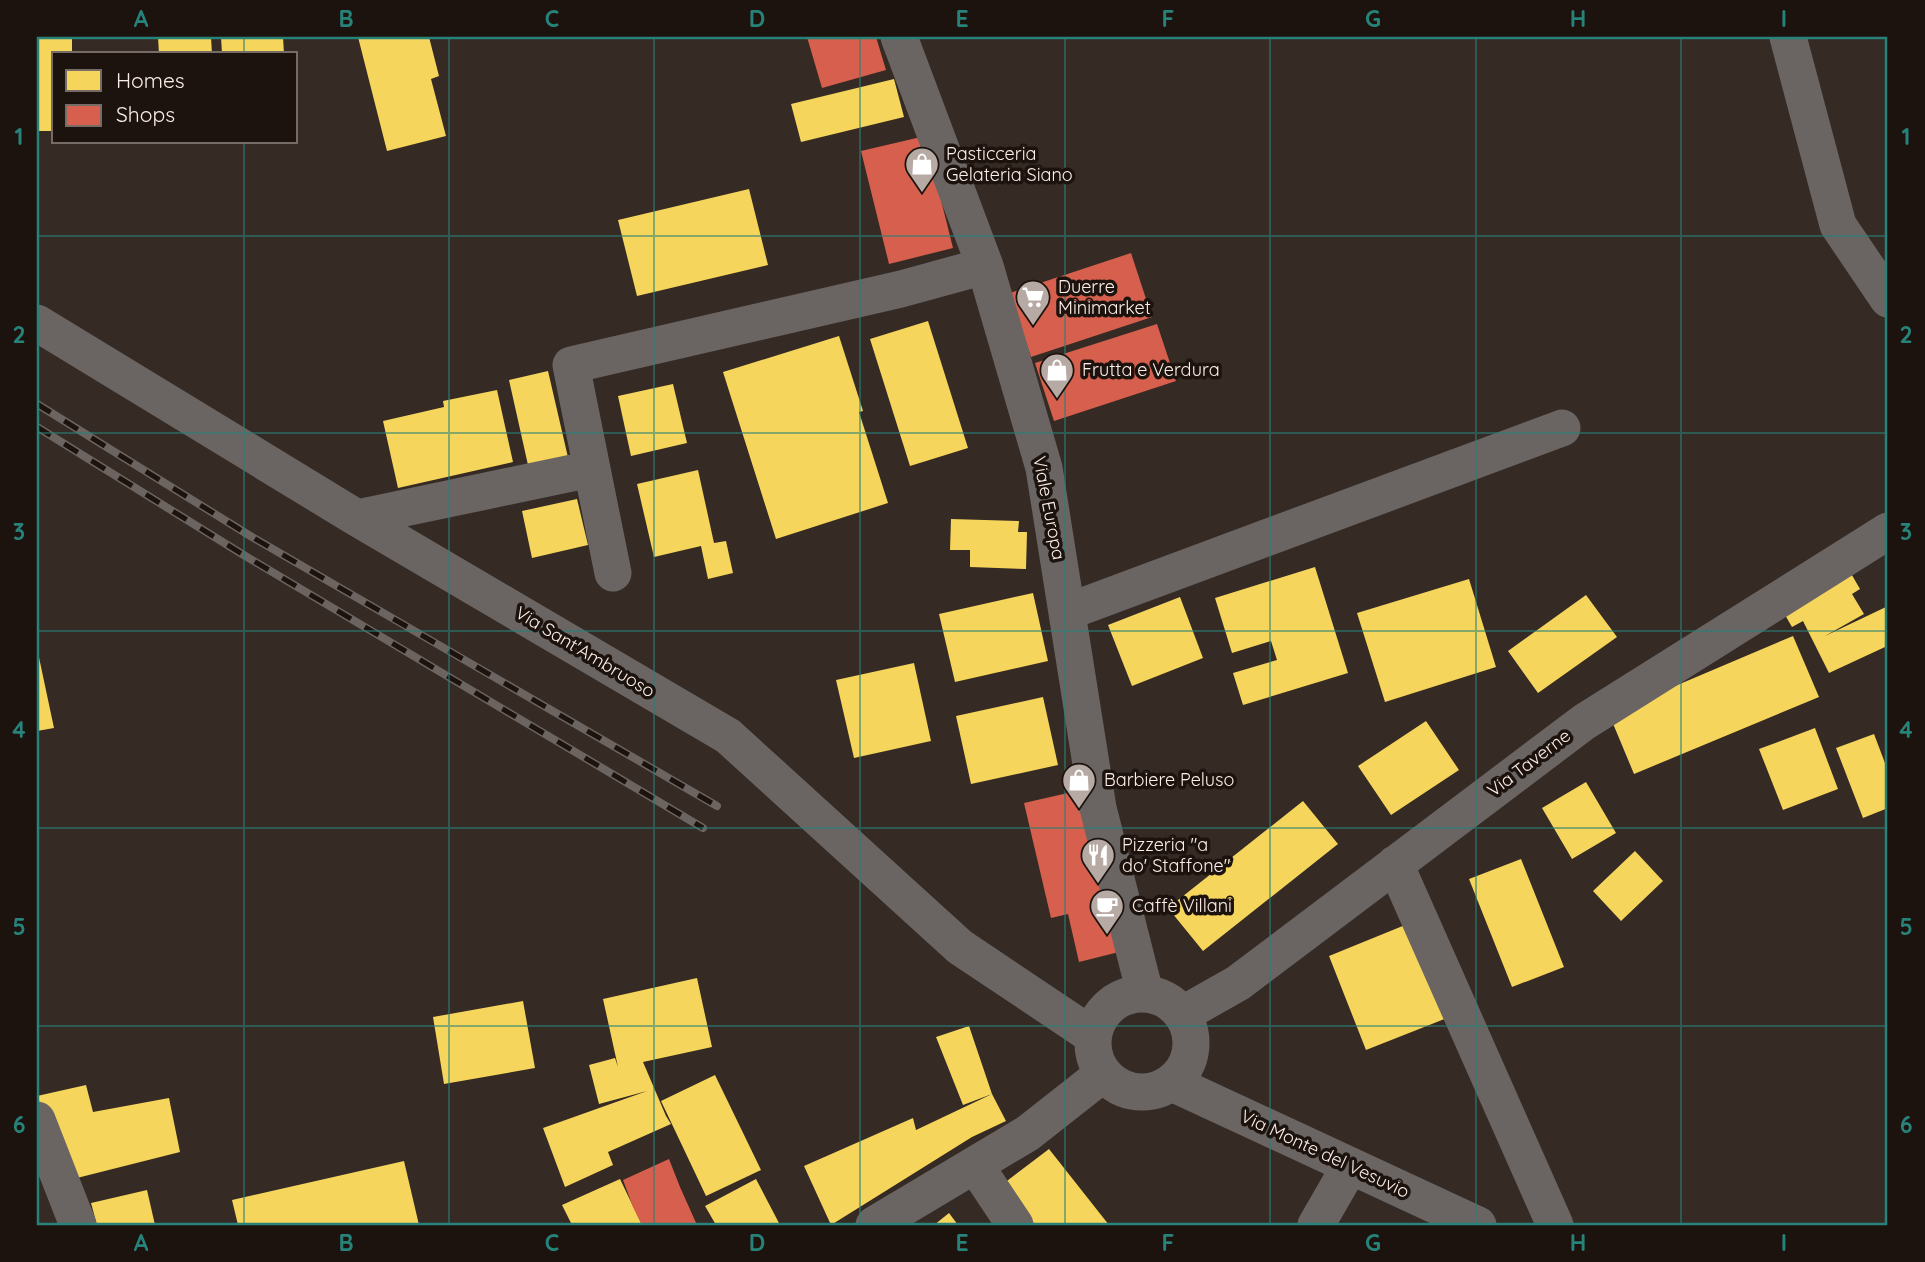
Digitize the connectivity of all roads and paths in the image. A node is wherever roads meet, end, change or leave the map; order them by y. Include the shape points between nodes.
1 (899, 37) edge
2 (1788, 37) edge
3 (985, 266) junction
4 (1888, 299) edge
5 (37, 323) edge
6 (1562, 428) dead end
7 (591, 469) junction
8 (358, 518) junction
9 (1888, 531) edge
10 (612, 573) dead end
11 (1067, 612) junction
12 (1395, 864) junction
13 (1145, 993) junction
14 (1183, 1014) junction
15 (1093, 1036) junction
16 (1103, 1074) junction
17 (1172, 1083) junction
18 (37, 1120) edge
19 (975, 1165) junction
20 (1350, 1166) junction
21 (78, 1225) edge
22 (874, 1225) edge
23 (1015, 1225) edge
24 (1316, 1225) edge
25 (1478, 1225) edge
26 (1555, 1225) edge

1 - 3 street, Viale Europa
2 - 4 street via 1838,225
3 - 7 street via 571,365
3 - 11 street, Viale Europa via 1044,468
5 - 8 street, Via Sant'Ambruoso
6 - 11 street
7 - 8 street
7 - 10 street
8 - 15 street, Via Sant'Ambruoso via 728,736 960,947
9 - 12 street, Via Taverne via 1584,722
11 - 13 street, Viale Europa via 1098,808
12 - 14 street, Via Taverne via 1238,983
12 - 26 street
13 - 14 street via 1169,1001
13 - 15 street via 1120,999 1106,1009
14 - 17 street via 1191,1031 1192,1049 1187,1066
15 - 16 street via 1095,1058
16 - 17 street via 1122,1089 1138,1093
16 - 19 street via 1028,1133
17 - 20 street, Via Monte del Vesuvio
18 - 21 street
19 - 22 street
19 - 23 street
20 - 24 street
20 - 25 street, Via Monte del Vesuvio

